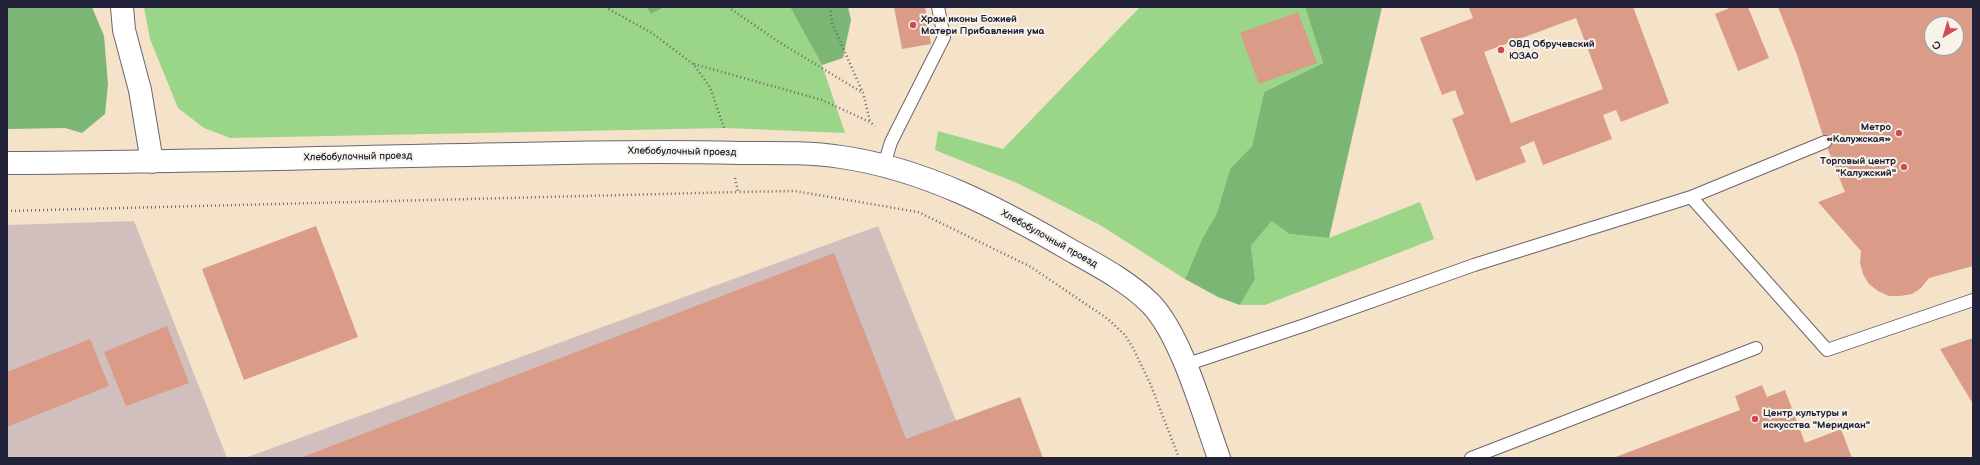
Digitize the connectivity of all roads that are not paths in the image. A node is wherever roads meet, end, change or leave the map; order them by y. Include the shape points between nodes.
1 (122, 7) edge
2 (938, 7) edge
3 (1825, 142) dead end
4 (152, 162) junction
5 (7, 163) edge
6 (884, 165) junction
7 (1691, 196) junction
8 (1973, 300) edge
9 (1756, 348) dead end
10 (1185, 365) junction
11 (1219, 458) edge
12 (1471, 458) edge

1 - 4 street via 124,30 140,90
2 - 6 lane via 944,37 891,142
3 - 7 lane
4 - 5 street, Хлебобулочный проезд
4 - 6 street, Хлебобулочный проезд via 638,151 840,157
6 - 10 street, Хлебобулочный проезд via 941,183 1020,220 1124,282 1151,304 1168,327
7 - 8 lane via 1827,350
7 - 10 lane via 1474,265
9 - 12 lane
10 - 11 street, Хлебобулочный проезд

